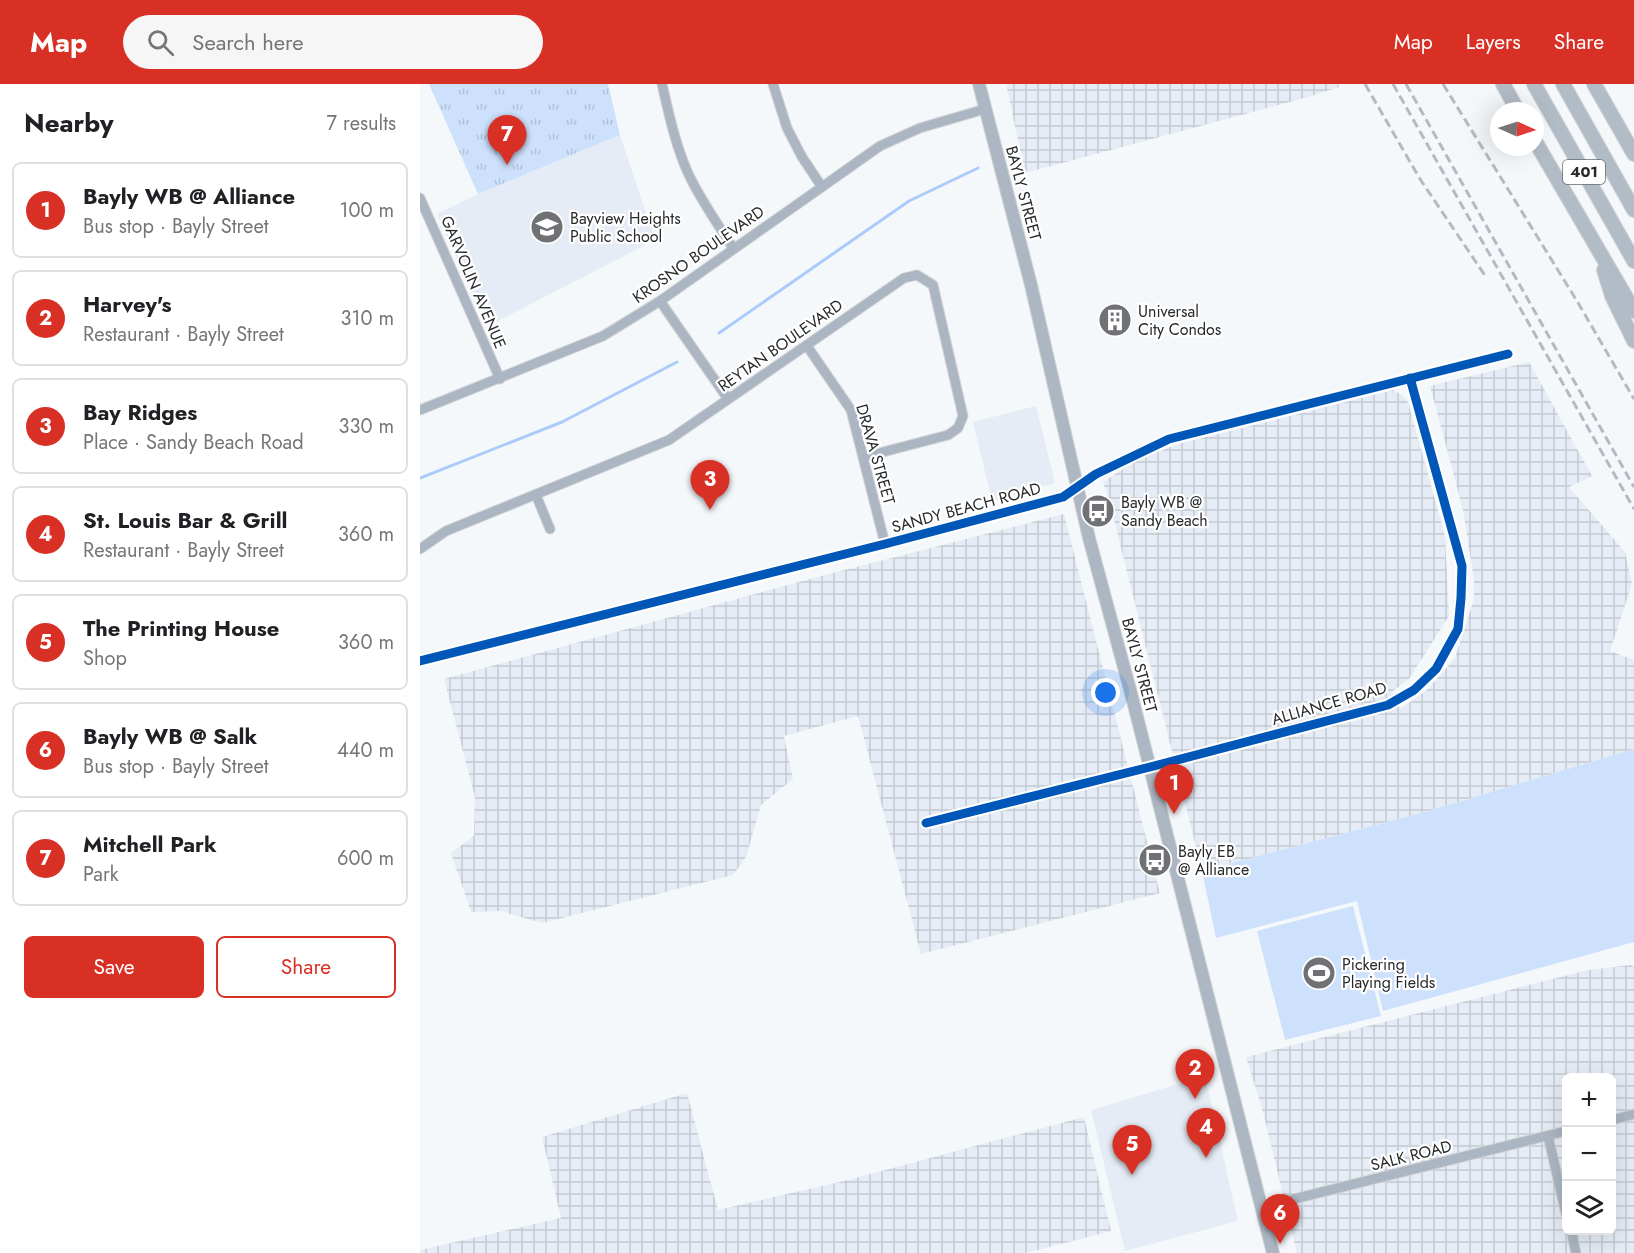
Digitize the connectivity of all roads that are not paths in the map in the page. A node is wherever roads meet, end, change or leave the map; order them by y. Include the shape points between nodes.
1 (662, 84) edge
2 (773, 84) edge
3 (979, 84) edge
4 (1503, 84) edge
5 (1534, 84) edge
6 (1563, 84) edge
7 (1594, 84) edge
8 (1513, 102) edge
9 (985, 109) junction
10 (1634, 154) edge
11 (1544, 156) edge
12 (822, 187) junction
13 (420, 198) edge
14 (1634, 210) edge
15 (733, 248) junction
16 (1598, 251) junction
17 (1634, 261) edge
18 (660, 301) junction
19 (1634, 311) edge
20 (1634, 341) edge
21 (807, 346) junction
22 (1508, 354) dead end
23 (1410, 378) junction
24 (500, 379) junction
25 (728, 399) junction
26 (420, 410) edge
27 (864, 457) junction
28 (1077, 488) junction
29 (536, 495) junction
30 (550, 529) dead end
31 (885, 544) junction
32 (420, 549) edge
33 (420, 661) edge
34 (1150, 767) junction
35 (926, 823) dead end
36 (1634, 1114) edge
37 (1616, 1119) edge
38 (1562, 1132) edge
39 (1548, 1136) junction
40 (1562, 1197) edge
41 (1262, 1207) junction
42 (1572, 1235) edge
43 (1273, 1253) edge
44 (1576, 1253) edge

1 - 15 street via 688,173
2 - 12 street via 787,128
3 - 9 main road, BAYLY STREET
4 - 8 highway
5 - 17 highway, 401
6 - 14 highway, 401
7 - 10 highway
9 - 12 street, KROSNO BOULEVARD via 920,128 880,146
9 - 28 main road, BAYLY STREET via 1031,285
11 - 16 highway, 401
12 - 15 street, KROSNO BOULEVARD
13 - 24 street, GARVOLIN AVENUE
15 - 18 street, KROSNO BOULEVARD
16 - 19 highway, 401
16 - 20 highway via 1612,296
18 - 24 street, KROSNO BOULEVARD via 603,336
18 - 25 street
21 - 25 street, REYTAN BOULEVARD
21 - 27 street, DRAVA STREET via 851,410
21 - 27 street, REYTAN BOULEVARD via 904,278 916,275 933,285 963,416 958,428 948,435
22 - 23 street, SANDY BEACH ROAD
23 - 28 street, SANDY BEACH ROAD via 1169,439 1096,474
23 - 34 street, ALLIANCE ROAD via 1462,566 1458,629 1436,669 1414,690 1388,705
24 - 26 street, KROSNO BOULEVARD
25 - 29 street, REYTAN BOULEVARD via 669,440
27 - 31 street, DRAVA STREET
28 - 31 street, SANDY BEACH ROAD via 1063,497
28 - 34 main road, BAYLY STREET
29 - 30 street
29 - 32 street, REYTAN BOULEVARD via 446,531
31 - 33 street, SANDY BEACH ROAD
34 - 35 street, ALLIANCE ROAD
34 - 41 main road, BAYLY STREET
36 - 37 street
38 - 39 street, SALK ROAD
39 - 40 street
39 - 41 street, SALK ROAD
41 - 43 main road, BAYLY STREET
42 - 44 street

